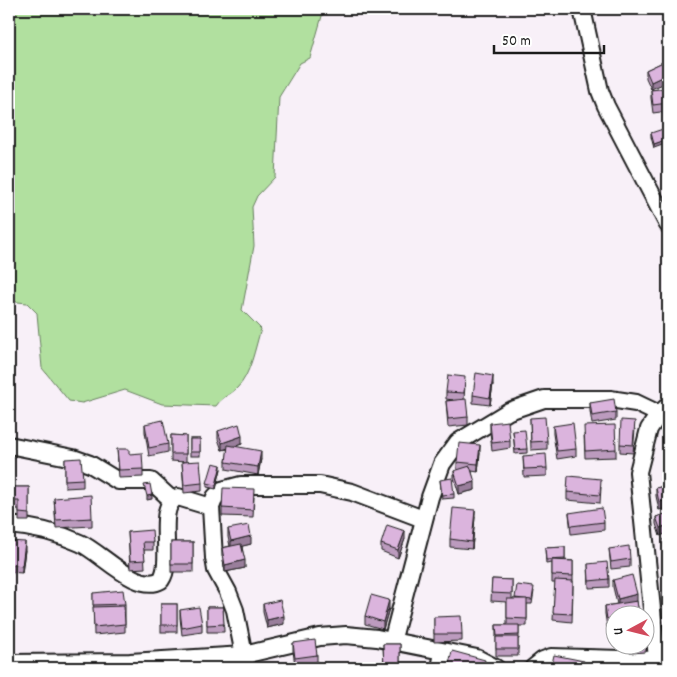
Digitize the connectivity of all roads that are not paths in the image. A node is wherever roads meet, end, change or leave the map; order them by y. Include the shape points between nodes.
1 (582, 9) edge
2 (668, 226) edge
3 (664, 410) edge
4 (9, 445) edge
5 (172, 500) junction
6 (211, 507) junction
7 (424, 519) junction
8 (9, 525) edge
9 (392, 642) junction
10 (441, 661) edge
11 (246, 662) edge
12 (657, 664) edge
13 (20, 665) edge
14 (131, 665) edge
15 (496, 668) edge
16 (533, 668) edge

1 - 2 street via 600,91
3 - 7 street via 610,399 544,399 520,406 458,442 442,464
3 - 12 street via 644,445 638,472
4 - 5 street via 73,458 118,481 151,481
5 - 6 street via 180,498
5 - 8 street via 166,514 165,573 154,583 122,572 73,540 35,528
6 - 7 street via 222,490 240,485 320,485 352,492
6 - 11 street via 216,570 235,610
7 - 9 street
9 - 10 street
9 - 11 street via 362,636 330,636
10 - 15 street via 481,659
11 - 14 street
12 - 16 street via 551,657
13 - 14 street

